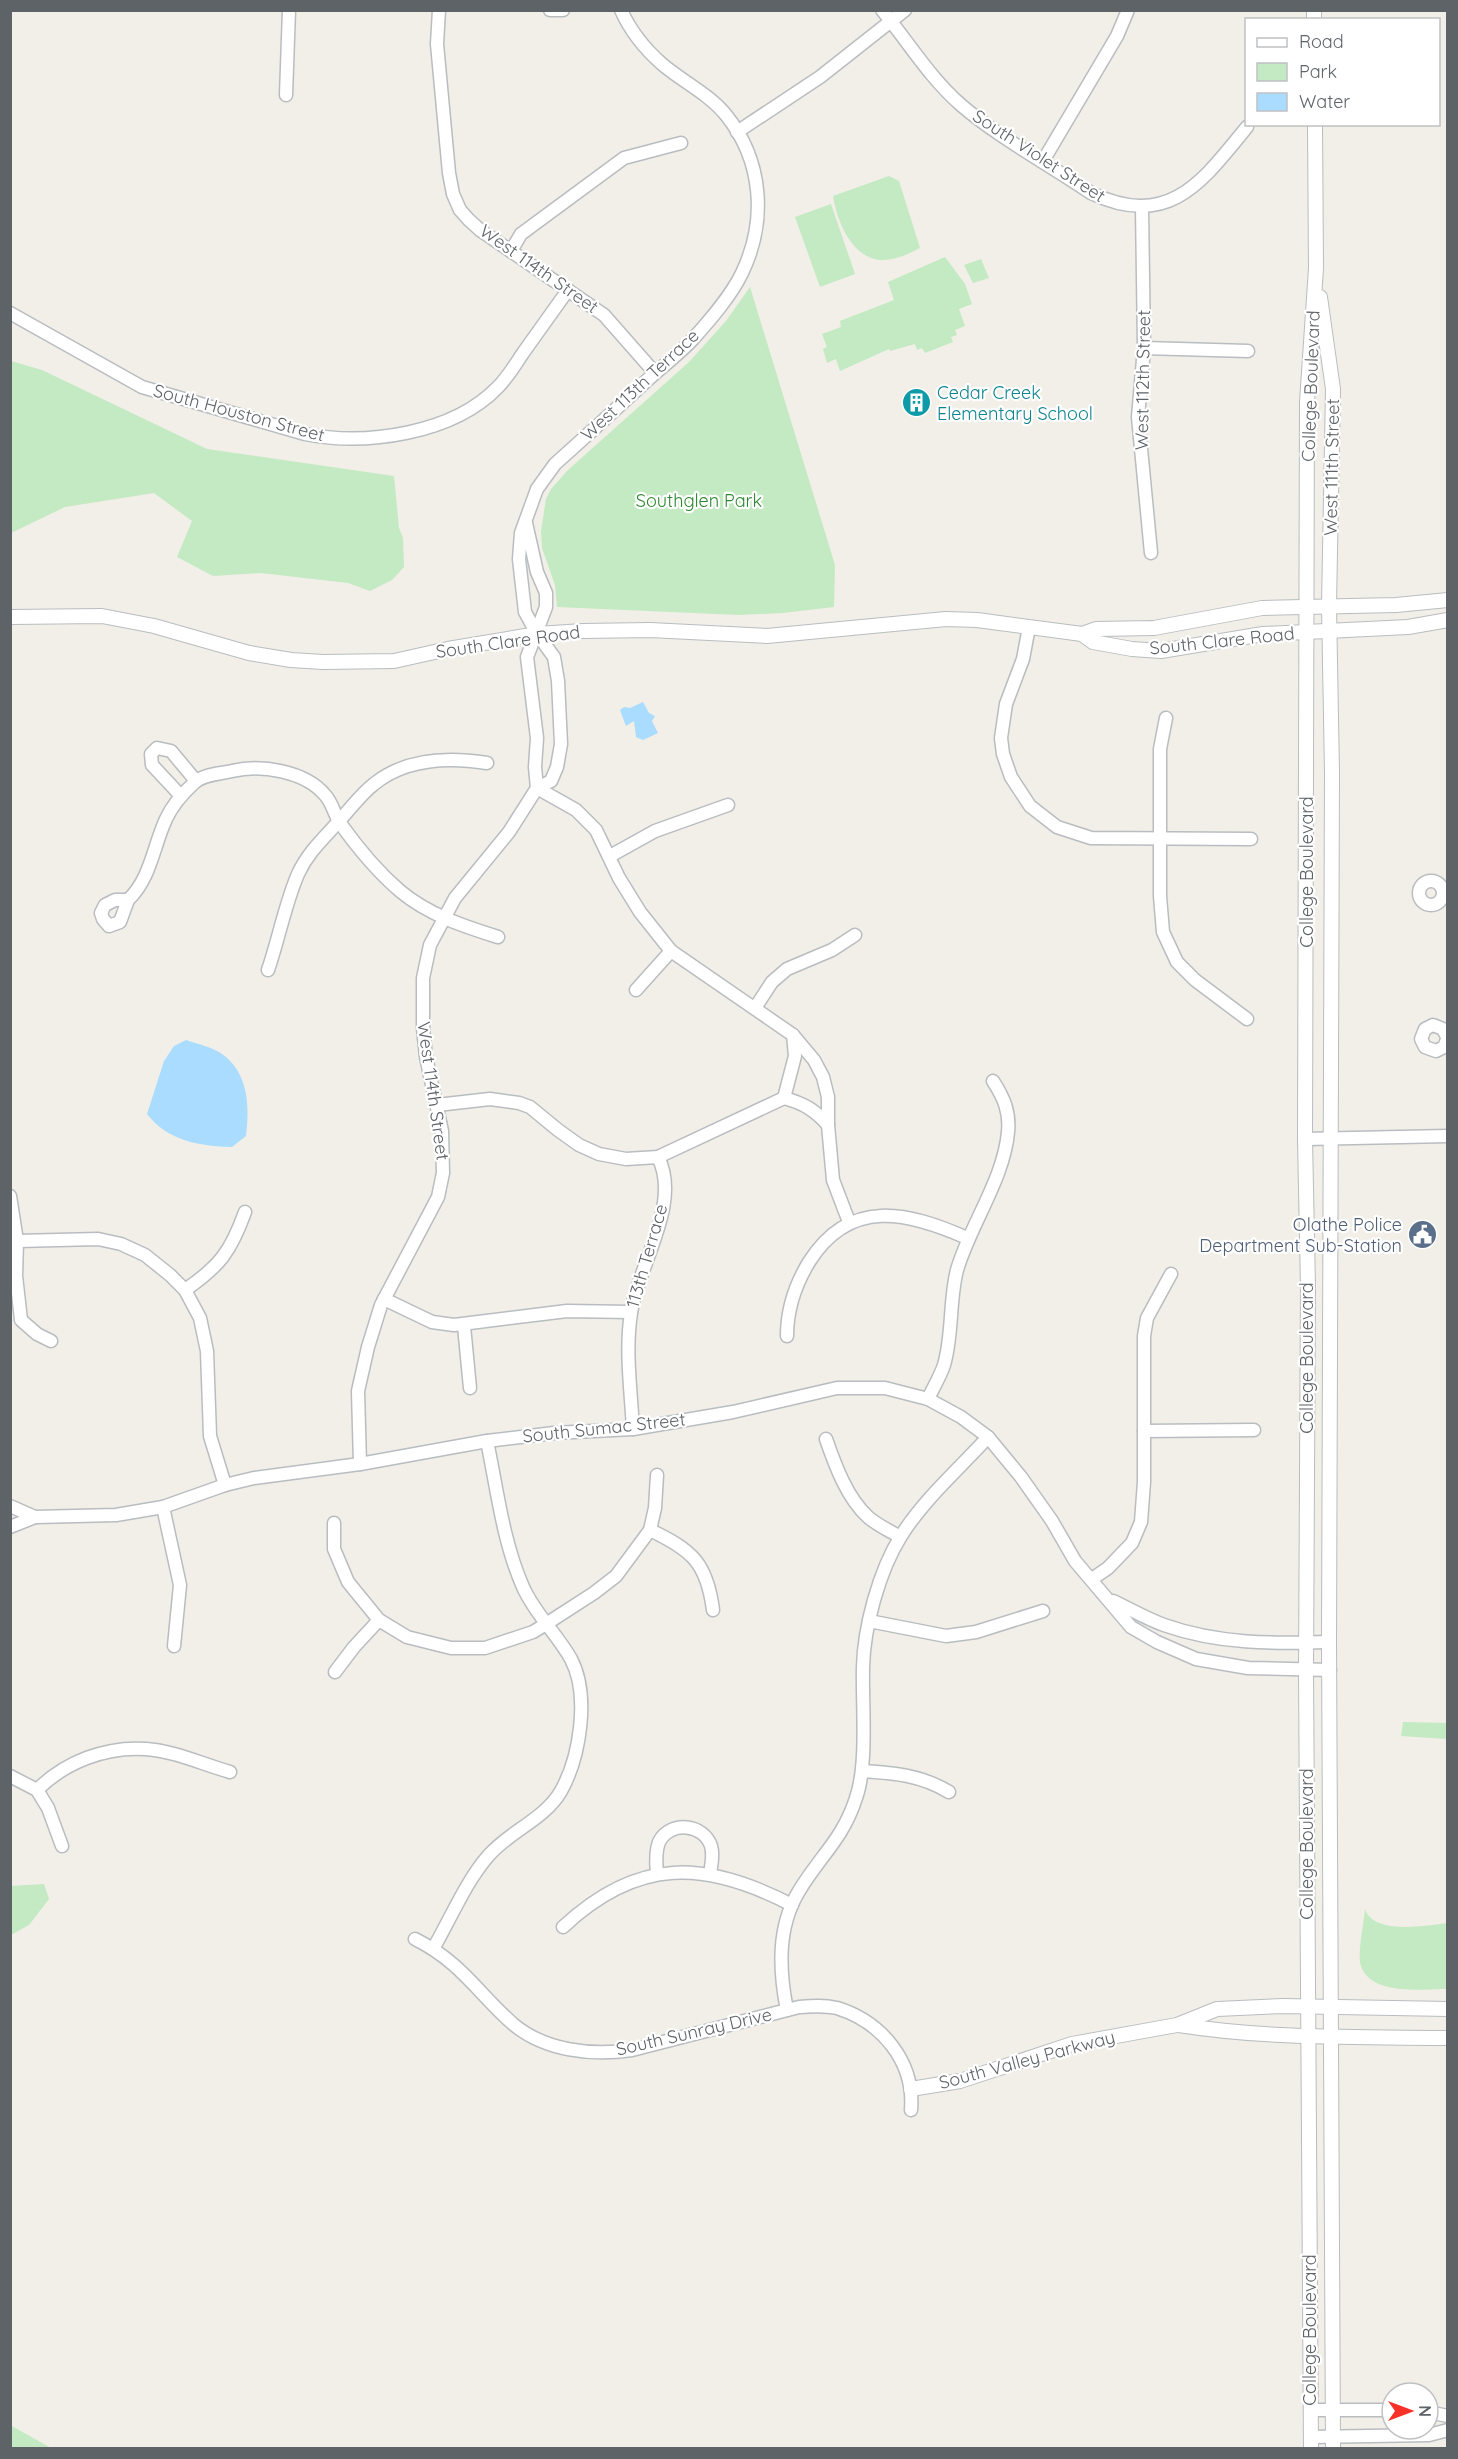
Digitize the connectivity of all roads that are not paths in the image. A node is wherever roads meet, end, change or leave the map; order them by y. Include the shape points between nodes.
1 (289, 10) edge
2 (439, 10) edge
3 (550, 10) edge
4 (563, 10) edge
5 (621, 10) edge
6 (882, 10) edge
7 (906, 10) edge
8 (1128, 10) edge
9 (891, 22) junction
10 (286, 96) dead end
11 (1315, 126) edge
12 (1247, 127) dead end
13 (737, 132) junction
14 (681, 143) dead end
15 (1043, 161) junction
16 (1142, 207) junction
17 (511, 251) junction
18 (1316, 268) junction
19 (568, 290) junction
20 (10, 313) edge
21 (1144, 348) junction
22 (1248, 351) dead end
23 (655, 373) junction
24 (526, 523) junction
25 (1151, 553) dead end
26 (1448, 600) edge
27 (1307, 606) junction
28 (1329, 606) junction
29 (10, 617) edge
30 (1448, 620) edge
31 (1029, 627) junction
32 (1329, 631) junction
33 (1308, 633) junction
34 (537, 634) junction
35 (1082, 634) junction
36 (1166, 718) dead end
37 (487, 763) dead end
38 (196, 781) junction
39 (537, 788) junction
40 (181, 796) junction
41 (728, 805) dead end
42 (339, 821) junction
43 (1160, 839) junction
44 (1251, 839) dead end
45 (610, 856) junction
46 (128, 900) dead end
47 (444, 919) junction
48 (855, 935) dead end
49 (498, 937) dead end
50 (671, 951) junction
51 (268, 970) dead end
52 (636, 990) dead end
53 (755, 1008) junction
54 (1247, 1019) dead end
55 (793, 1035) junction
56 (993, 1081) dead end
57 (784, 1098) junction
58 (436, 1105) junction
59 (828, 1125) junction
60 (1448, 1136) edge
61 (1305, 1139) junction
62 (1331, 1139) junction
63 (658, 1157) junction
64 (10, 1196) edge
65 (245, 1212) dead end
66 (849, 1222) junction
67 (968, 1238) junction
68 (14, 1241) edge
69 (1171, 1274) dead end
70 (185, 1290) junction
71 (384, 1299) junction
72 (631, 1312) junction
73 (464, 1326) junction
74 (787, 1336) dead end
75 (51, 1341) dead end
76 (470, 1388) dead end
77 (928, 1399) junction
78 (633, 1429) junction
79 (1254, 1430) dead end
80 (1144, 1431) junction
81 (988, 1437) junction
82 (826, 1439) dead end
83 (487, 1441) junction
84 (360, 1464) junction
85 (657, 1475) dead end
86 (225, 1485) junction
87 (10, 1506) edge
88 (163, 1507) junction
89 (35, 1517) junction
90 (334, 1523) dead end
91 (10, 1527) edge
92 (650, 1530) junction
93 (900, 1537) junction
94 (1092, 1579) junction
95 (1110, 1600) junction
96 (713, 1610) dead end
97 (1043, 1611) dead end
98 (379, 1620) junction
99 (869, 1621) junction
100 (546, 1624) junction
101 (1329, 1642) junction
102 (1306, 1643) junction
103 (174, 1646) dead end
104 (1306, 1670) junction
105 (1329, 1670) junction
106 (334, 1672) dead end
107 (862, 1771) junction
108 (230, 1772) dead end
109 (10, 1776) edge
110 (37, 1790) junction
111 (949, 1792) dead end
112 (62, 1846) dead end
113 (657, 1874) junction
114 (710, 1874) junction
115 (792, 1905) junction
116 (563, 1927) dead end
117 (415, 1939) dead end
118 (433, 1949) junction
119 (1308, 2008) junction
120 (1331, 2008) junction
121 (1448, 2009) edge
122 (787, 2010) junction
123 (1177, 2025) junction
124 (1308, 2037) junction
125 (1331, 2037) junction
126 (1448, 2038) edge
127 (911, 2089) junction
128 (911, 2110) dead end
129 (1332, 2409) junction
130 (1311, 2410) junction
131 (1380, 2410) edge
132 (1448, 2430) edge
133 (1311, 2443) edge
134 (1333, 2443) edge

1 - 10 street
2 - 17 street, West 114th Street via 437,44 453,194 469,220
3 - 4 street
5 - 13 street, West 113th Terrace via 655,57 711,101
6 - 9 street, South Violet Street
7 - 9 street
8 - 15 street via 1117,36
9 - 13 street
9 - 15 street, South Violet Street via 926,70 960,105
11 - 18 street, College Boulevard
12 - 16 street, South Violet Street via 1194,187 1161,204
13 - 23 street, West 113th Terrace via 751,158 758,188 754,241 741,275 722,303 692,340
14 - 17 street via 624,158 521,234
15 - 16 street, South Violet Street via 1106,201
16 - 21 street, West 112th Street
17 - 19 street, West 114th Street
18 - 27 street, College Boulevard via 1307,402
18 - 28 street, West 111th Street via 1333,389
19 - 20 street, South Houston Street via 506,378 485,398 429,426 365,439 305,434 142,387
19 - 23 street, West 114th Street via 604,315
21 - 22 street
21 - 25 street, West 112th Street via 1138,417
23 - 24 street, West 113th Terrace via 555,464 537,489
24 - 34 street via 537,573 546,593 546,607
24 - 34 street, West 113th Terrace via 520,533 521,585 525,612
26 - 28 street, South Clare Road
27 - 28 street, South Clare Road
27 - 33 street, College Boulevard
27 - 35 street, South Clare Road via 1262,608 1154,628 1096,629
28 - 32 street, West 111th Street
29 - 34 street, South Clare Road via 102,616 249,653 323,662 394,661
30 - 32 street, South Clare Road via 1408,627
31 - 34 street, South Clare Road via 946,619 767,636 650,630
31 - 35 street, South Clare Road
31 - 43 street via 1003,719 1003,754 1020,793 1057,827 1091,838
32 - 33 street, South Clare Road
32 - 62 street, College Boulevard
33 - 35 street, South Clare Road via 1251,635 1161,651 1093,642
33 - 61 street, College Boulevard
34 - 39 street via 528,657 537,738
34 - 39 street, West 114th Street via 554,657 562,734 551,781
36 - 43 street via 1160,748
37 - 42 street via 442,759 417,763 376,782
38 - 40 street
38 - 40 street via 171,751 157,748 152,754 152,765
38 - 42 street via 241,768 286,772 326,795
39 - 45 street via 583,816
39 - 47 street, West 114th Street via 509,832 455,898
40 - 46 street via 166,818 146,877
41 - 45 street via 655,831
42 - 47 street via 391,883
42 - 51 street via 302,867
43 - 44 street
43 - 54 street via 1160,915 1169,947 1195,980
45 - 50 street via 640,912
47 - 49 street
47 - 58 street, West 114th Street via 430,945 421,1000 426,1058
48 - 53 street via 832,950 787,969 772,982
50 - 52 street
50 - 53 street
53 - 55 street
55 - 57 street via 795,1056
55 - 59 street via 823,1077 828,1096
56 - 67 street via 1008,1113 1008,1134 998,1172
57 - 59 street via 815,1110
57 - 63 street
58 - 63 street via 490,1099 519,1103 530,1107 579,1145 599,1154 626,1159
58 - 71 street, West 114th Street via 443,1150 438,1197
59 - 66 street via 832,1180
60 - 62 street
61 - 62 street
61 - 102 street, College Boulevard
62 - 101 street, College Boulevard
63 - 72 street, 113th Terrace via 665,1182 663,1208
64 - 68 street
65 - 70 street via 224,1258
66 - 67 street via 890,1216 915,1218
66 - 74 street via 831,1235 799,1278 787,1315
67 - 77 street via 951,1298 944,1366
68 - 70 street via 98,1239 121,1244 145,1256
68 - 75 street via 21,1320
69 - 80 street via 1147,1318
70 - 86 street via 200,1318 207,1351 210,1436
71 - 73 street via 432,1322
71 - 84 street, West 114th Street via 358,1391
72 - 73 street via 567,1311
72 - 78 street, 113th Terrace
73 - 76 street
77 - 78 street, South Sumac Street via 885,1388 837,1388 734,1412
77 - 81 street, South Sumac Street via 961,1416
78 - 83 street, South Sumac Street
79 - 80 street
80 - 94 street via 1141,1522 1132,1543
81 - 93 street
81 - 94 street, South Sumac Street via 1052,1521 1075,1561
82 - 93 street via 854,1499 868,1517
83 - 84 street, South Sumac Street
83 - 100 street via 511,1558 523,1588
84 - 86 street, South Sumac Street
85 - 92 street
86 - 88 street, South Sumac Street
87 - 89 street, South Sumac Street
88 - 89 street, South Sumac Street via 116,1515
88 - 103 street via 180,1585
89 - 91 street
90 - 98 street via 334,1549 348,1582
92 - 96 street via 685,1550 701,1566 710,1587
92 - 100 street via 616,1576
93 - 99 street
94 - 95 street, South Sumac Street
95 - 102 street, South Sumac Street via 1162,1625 1197,1635 1234,1641
95 - 104 street, South Sumac Street via 1131,1627 1196,1659 1248,1668
97 - 99 street via 976,1632 946,1636
98 - 100 street via 407,1636 451,1648 485,1648
98 - 106 street
99 - 107 street via 864,1657
100 - 118 street via 572,1661 581,1693 582,1718 568,1774 551,1805 491,1853 480,1867
101 - 102 street, South Sumac Street
101 - 105 street, College Boulevard
102 - 104 street, College Boulevard
104 - 105 street, South Sumac Street
104 - 119 street, College Boulevard
105 - 120 street, College Boulevard
107 - 111 street via 909,1775 931,1781
107 - 115 street via 858,1795 840,1837
108 - 110 street via 165,1752 115,1750 84,1758 46,1780
109 - 110 street
110 - 112 street
113 - 114 street
113 - 114 street via 660,1841 676,1828 687,1827 705,1836 711,1847
113 - 116 street via 609,1891
114 - 115 street via 751,1886
115 - 122 street via 781,1968
117 - 118 street, South Sunray Drive
118 - 122 street, South Sunray Drive via 458,1967 514,2025 538,2039 579,2051 632,2050
119 - 120 street, South Valley Parkway
119 - 123 street, South Valley Parkway via 1217,2009
119 - 124 street, College Boulevard
120 - 121 street, South Valley Parkway
120 - 125 street, College Boulevard
122 - 127 street, South Sunray Drive via 835,2008 873,2026 898,2054
123 - 124 street, South Valley Parkway via 1230,2033
123 - 127 street, South Valley Parkway via 1072,2044 969,2079
124 - 125 street, South Valley Parkway
124 - 130 street, College Boulevard
125 - 126 street, South Valley Parkway
125 - 129 street, College Boulevard
127 - 128 street, South Sunray Drive
129 - 130 street
129 - 131 street
129 - 134 street, College Boulevard
130 - 133 street, College Boulevard
132 - 134 street
133 - 134 street

